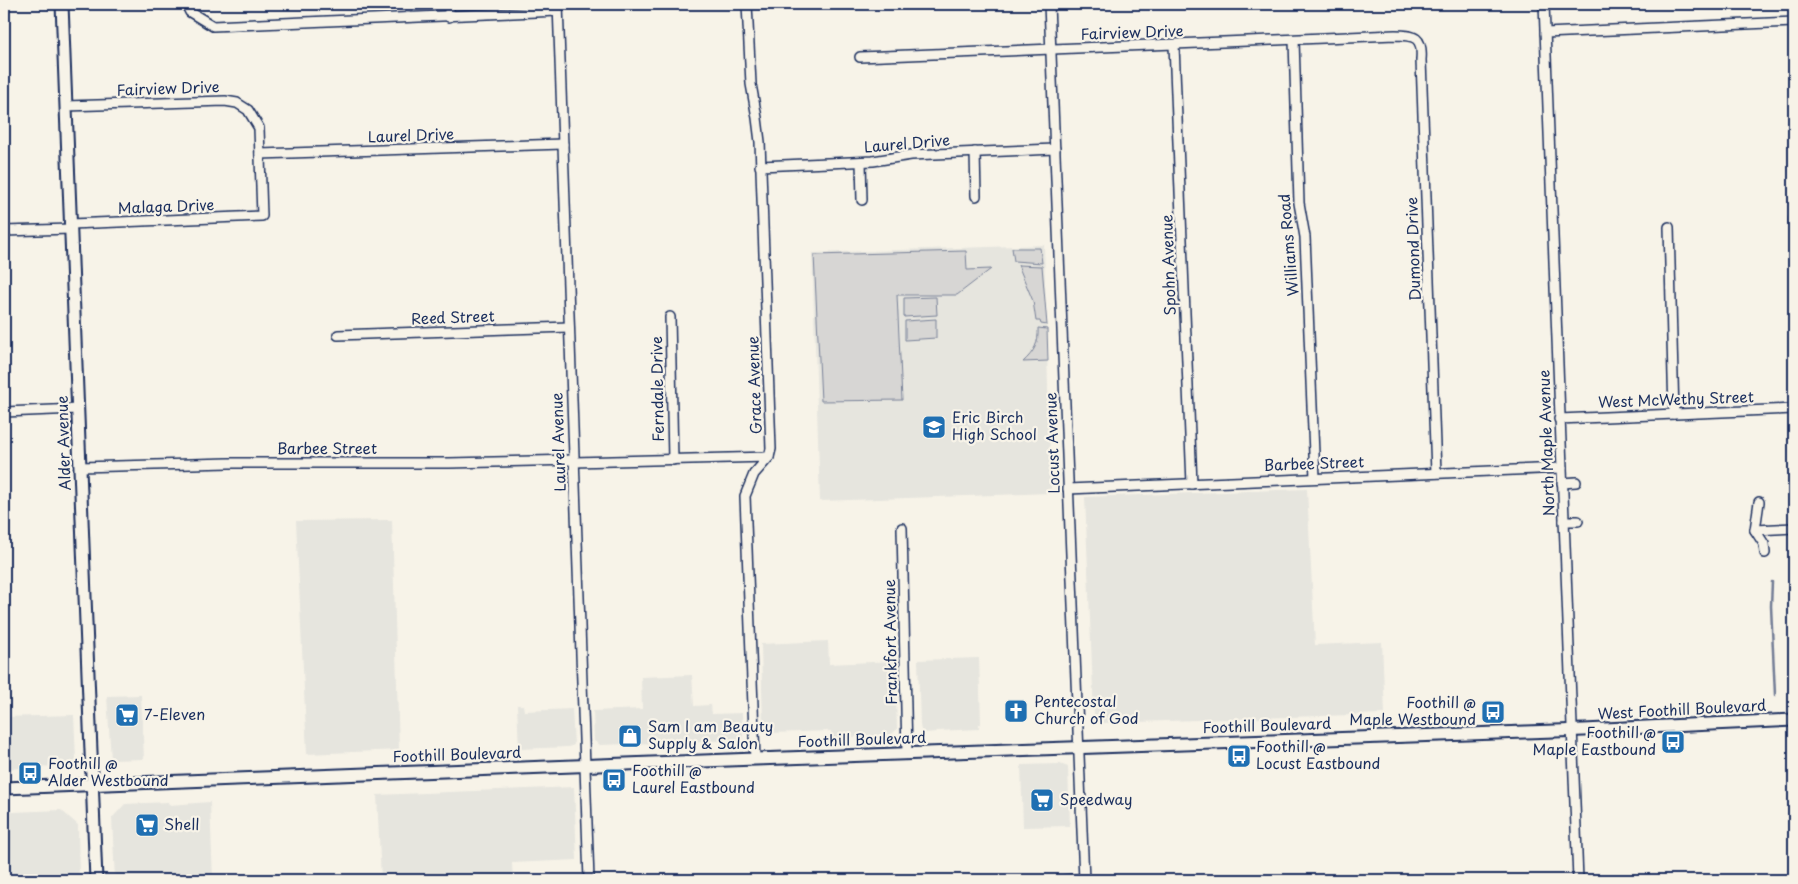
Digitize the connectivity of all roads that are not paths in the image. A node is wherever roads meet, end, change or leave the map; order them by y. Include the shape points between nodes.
1 (62, 4) edge
2 (186, 4) edge
3 (449, 4) edge
4 (748, 4) edge
5 (1049, 4) edge
6 (1544, 4) edge
7 (558, 7) edge
8 (449, 17) junction
9 (1794, 22) edge
10 (1545, 33) junction
11 (1405, 35) joint
12 (1294, 40) junction
13 (1174, 45) junction
14 (1051, 50) junction
15 (860, 57) dead end
16 (66, 106) junction
17 (563, 144) junction
18 (1056, 149) junction
19 (975, 152) junction
20 (260, 154) junction
21 (861, 162) junction
22 (760, 166) junction
23 (976, 196) dead end
24 (862, 200) dead end
25 (262, 216) joint
26 (1794, 219) edge
27 (1794, 224) edge
28 (71, 226) junction
29 (1669, 227) dead end
30 (4, 231) edge
31 (670, 317) dead end
32 (569, 327) junction
33 (338, 336) dead end
34 (78, 409) junction
35 (1794, 409) edge
36 (4, 412) edge
37 (1674, 414) junction
38 (1559, 419) junction
39 (769, 457) junction
40 (673, 460) junction
41 (574, 461) junction
42 (80, 467) junction
43 (1562, 468) junction
44 (1436, 473) junction
45 (1315, 478) junction
46 (1576, 482) dead end
47 (1562, 483) junction
48 (1192, 484) junction
49 (1068, 489) junction
50 (1759, 502) dead end
51 (1564, 521) junction
52 (1578, 521) dead end
53 (902, 528) dead end
54 (1794, 528) edge
55 (1755, 530) junction
56 (1765, 553) dead end
57 (1794, 720) edge
58 (1572, 730) junction
59 (1078, 748) junction
60 (907, 754) junction
61 (754, 759) junction
62 (584, 765) junction
63 (93, 785) junction
64 (4, 788) edge
65 (96, 880) edge
66 (590, 880) edge
67 (1066, 880) edge
68 (1084, 880) edge
69 (1578, 880) edge

1 - 16 main road, Alder Avenue
2 - 8 street via 190,12 213,26
3 - 8 street
4 - 22 street, Grace Avenue via 751,84
5 - 14 street, Locust Avenue
6 - 10 street, North Maple Avenue
7 - 8 street
7 - 17 street, Laurel Avenue
9 - 10 street
10 - 38 street, North Maple Avenue
11 - 12 street, Fairview Drive
11 - 44 street, Dumond Drive via 1417,39 1422,48
12 - 13 street, Fairview Drive
12 - 45 street, Williams Road via 1299,203 1305,237
13 - 14 street, Fairview Drive
13 - 48 street, Spohn Avenue
14 - 15 street, Fairview Drive
14 - 18 street, Locust Avenue
16 - 20 street, Fairview Drive via 225,100 248,110 259,128
16 - 28 main road, Alder Avenue
17 - 20 street, Laurel Drive
17 - 32 street, Laurel Avenue
18 - 19 street, Laurel Drive
18 - 49 street, Locust Avenue
19 - 21 street, Laurel Drive via 911,155
19 - 23 street
20 - 25 street, Fairview Drive
21 - 22 street, Laurel Drive
21 - 24 street
22 - 39 street, Grace Avenue
25 - 28 street, Malaga Drive
26 - 27 street
28 - 30 street, Malaga Drive
28 - 34 main road, Alder Avenue
29 - 37 street
31 - 40 street, Ferndale Drive
32 - 33 street, Reed Street
32 - 41 street, Laurel Avenue
34 - 36 street
34 - 42 main road, Alder Avenue
35 - 37 street, West McWethy Street
37 - 38 street, West McWethy Street
38 - 43 street, North Maple Avenue
39 - 40 street, Barbee Street
39 - 61 street via 754,474 745,496
40 - 41 street, Barbee Street
41 - 42 street, Barbee Street
41 - 62 street, Laurel Avenue
42 - 63 main road, Alder Avenue
43 - 44 street, Barbee Street
43 - 47 street, North Maple Avenue
44 - 45 street, Barbee Street
45 - 48 street, Barbee Street
46 - 47 street
47 - 51 street, North Maple Avenue
48 - 49 street, Barbee Street
49 - 59 street, Locust Avenue
50 - 55 street
51 - 52 street
51 - 58 street, North Maple Avenue
53 - 60 street, Frankfort Avenue
54 - 55 street
55 - 56 street via 1764,544
57 - 58 main road, West Foothill Boulevard
58 - 59 main road, Foothill Boulevard
58 - 69 street, North Maple Avenue
59 - 60 main road, Foothill Boulevard
59 - 68 street, Locust Avenue
60 - 61 main road, Foothill Boulevard
61 - 62 main road, Foothill Boulevard
62 - 63 main road, Foothill Boulevard
62 - 66 street, Laurel Avenue
63 - 64 main road, Foothill Boulevard
63 - 65 main road, Alder Avenue
67 - 68 street

